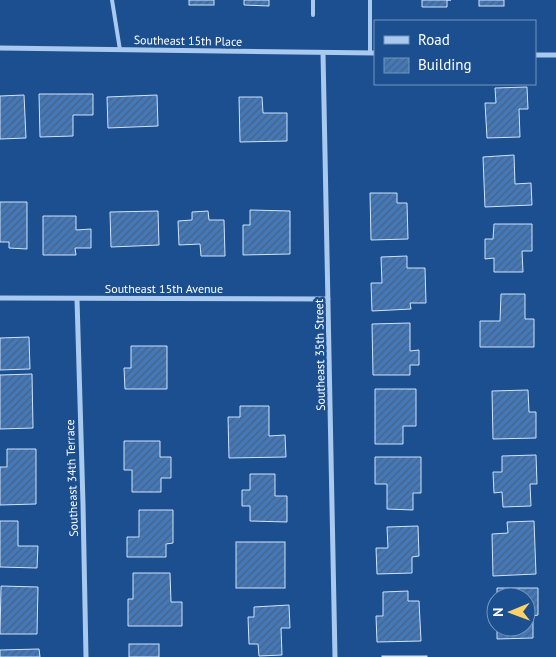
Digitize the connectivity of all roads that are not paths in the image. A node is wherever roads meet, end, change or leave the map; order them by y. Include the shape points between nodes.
1 (112, 0) edge
2 (313, 0) edge
3 (370, 0) edge
4 (313, 15) dead end
5 (0, 48) edge
6 (120, 50) junction
7 (323, 53) junction
8 (373, 53) edge
9 (536, 55) edge
10 (556, 55) edge
11 (0, 298) edge
12 (77, 299) junction
13 (328, 300) junction
14 (86, 657) edge
15 (335, 657) edge

1 - 6 lane
2 - 4 lane
3 - 8 lane
5 - 6 street, Southeast 15th Place
6 - 7 street, Southeast 15th Place
7 - 8 street, Southeast 15th Place
7 - 13 street, Southeast 35th Street
9 - 10 street
11 - 12 street, Southeast 15th Avenue
12 - 13 street, Southeast 15th Avenue
12 - 14 street, Southeast 34th Terrace
13 - 15 street, Southeast 35th Street

